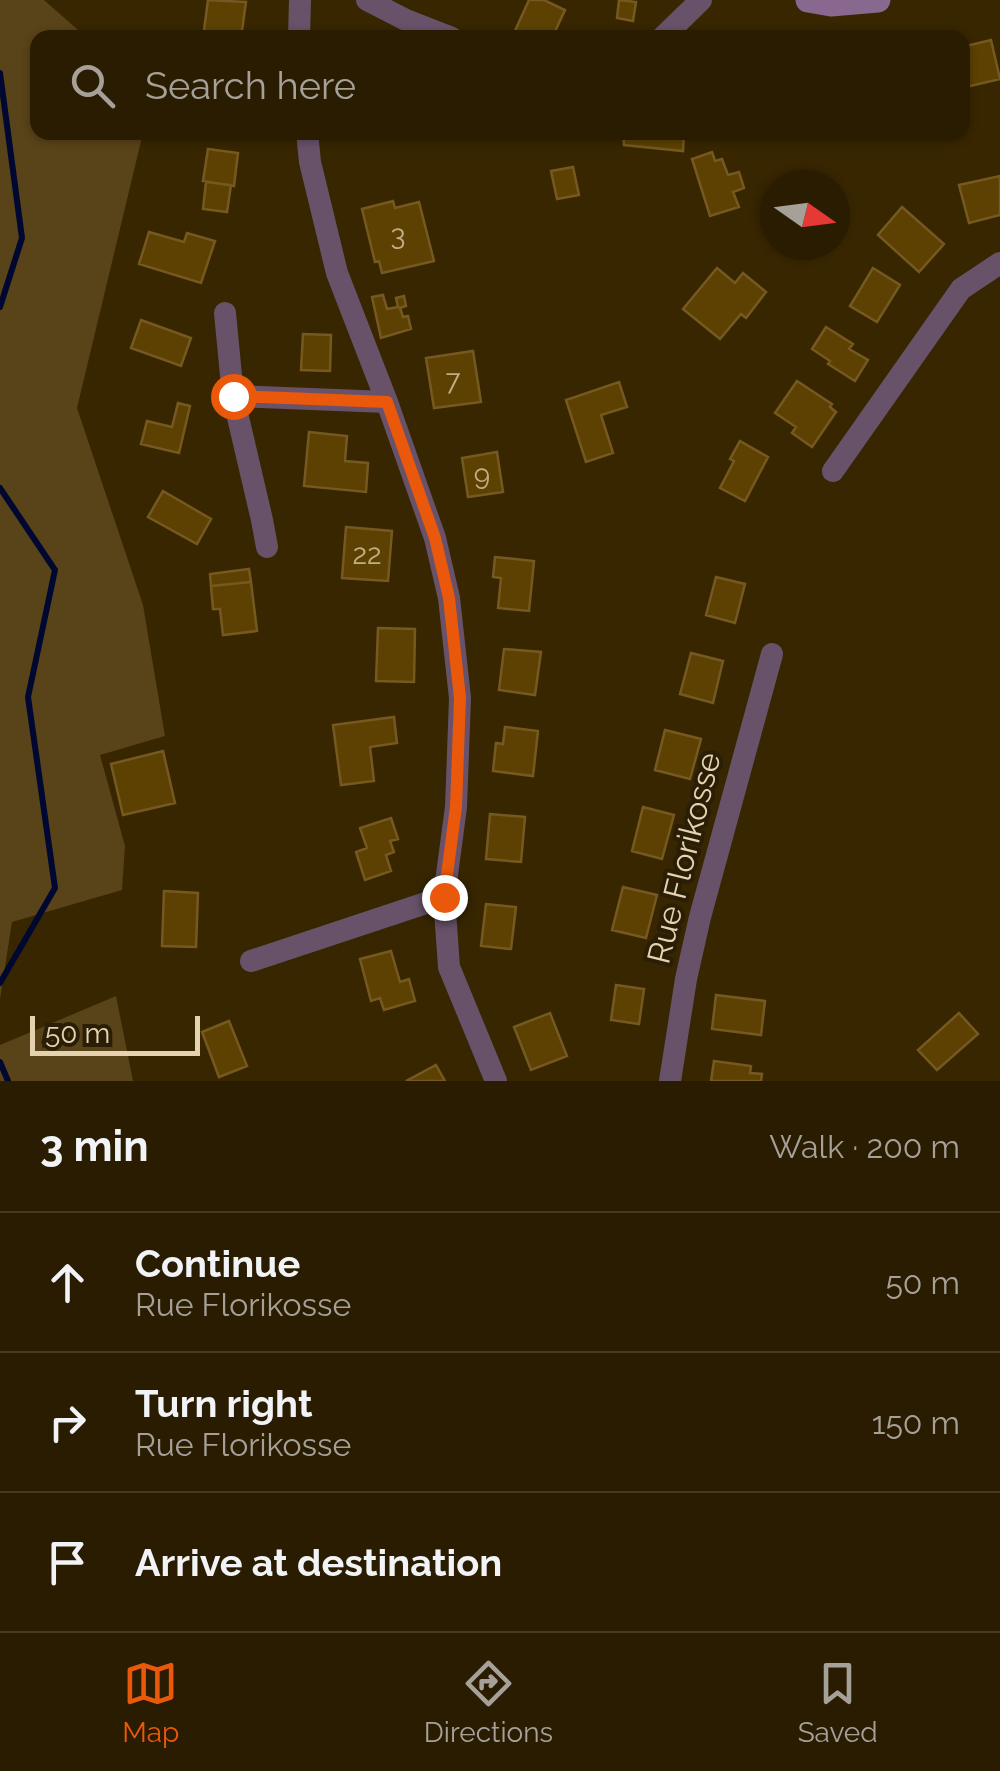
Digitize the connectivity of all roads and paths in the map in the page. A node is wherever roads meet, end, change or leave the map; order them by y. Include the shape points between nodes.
1 (300, 0) edge
2 (367, 0) edge
3 (701, 0) edge
4 (808, 0) edge
5 (878, 0) edge
6 (299, 30) edge
7 (432, 30) edge
8 (670, 30) edge
9 (308, 140) edge
10 (1000, 263) edge
11 (226, 312) dead end
12 (233, 396) junction
13 (387, 402) junction
14 (833, 472) dead end
15 (266, 547) dead end
16 (772, 654) dead end
17 (444, 897) junction
18 (251, 961) dead end
19 (496, 1081) edge
20 (670, 1081) edge

1 - 6 street
2 - 7 street
3 - 8 street
4 - 5 main road
9 - 13 street via 337,273
10 - 14 street via 962,289
11 - 12 street
12 - 13 street
12 - 15 street
13 - 17 street via 449,598 460,698
16 - 20 street, Rue Florikosse via 700,917
17 - 18 street
17 - 19 street via 449,967

